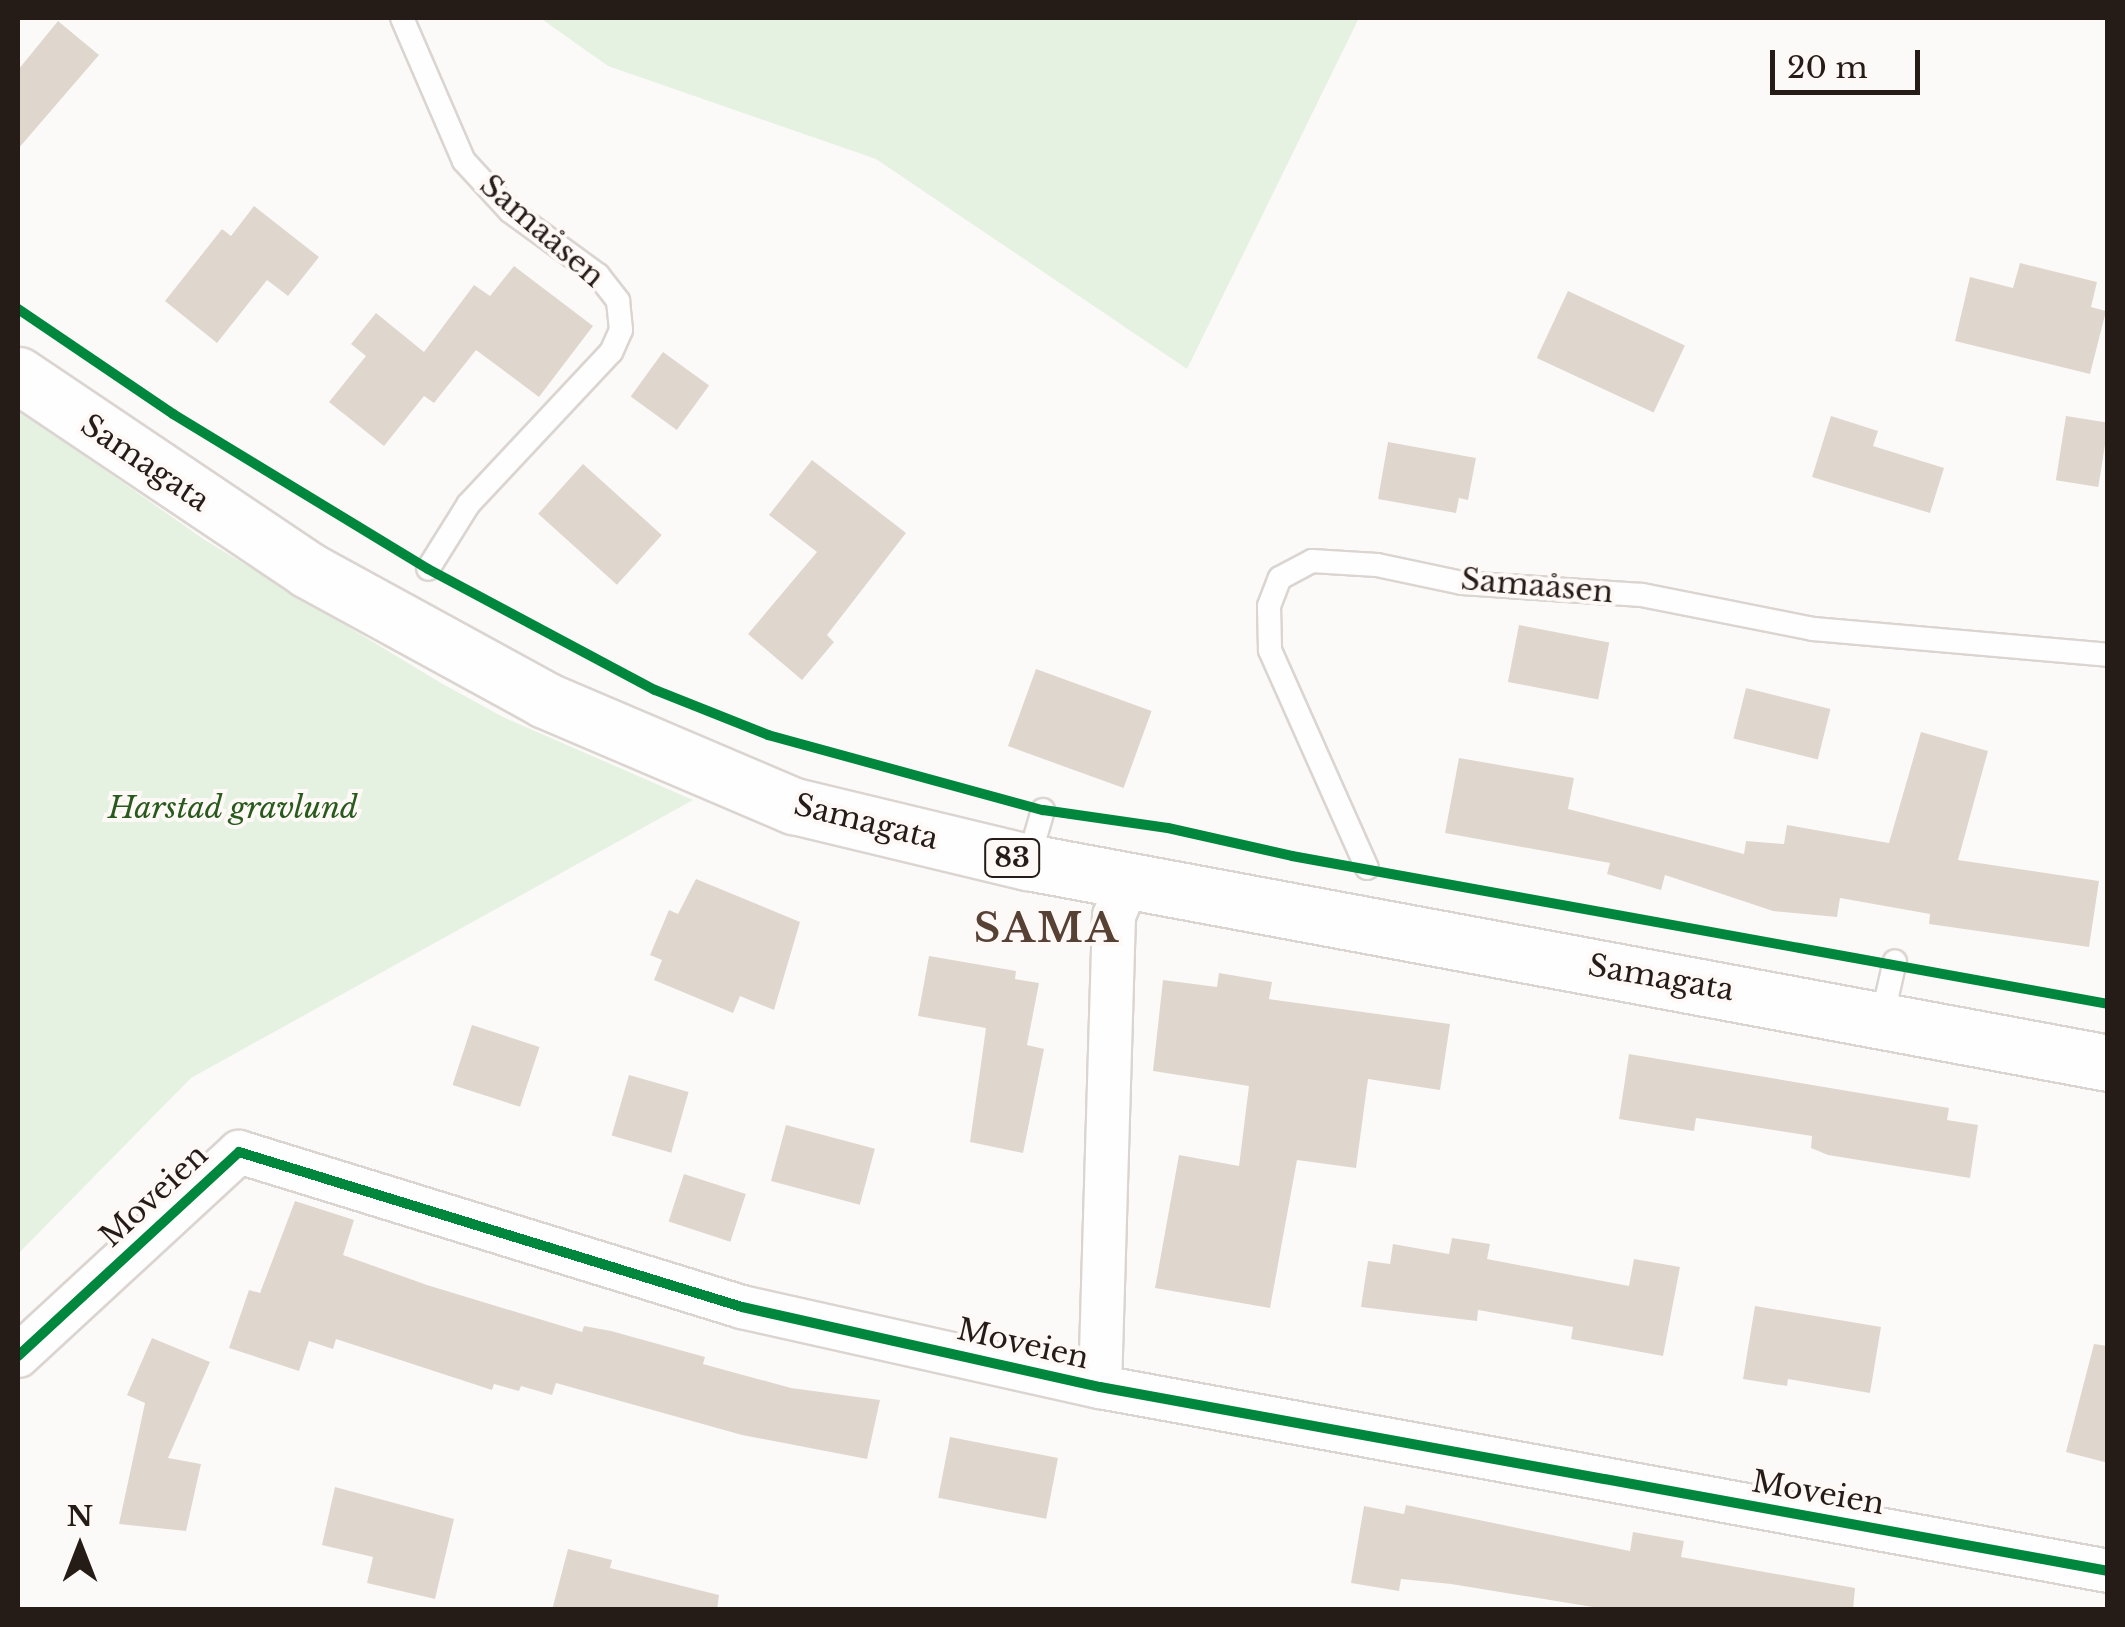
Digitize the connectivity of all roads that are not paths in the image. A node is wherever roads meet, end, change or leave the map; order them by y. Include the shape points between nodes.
1 (402, 18) edge
2 (18, 375) edge
3 (428, 569) dead end
4 (2108, 655) edge
5 (1042, 810) dead end
6 (1028, 862) junction
7 (1367, 868) dead end
8 (1128, 881) junction
9 (1895, 962) dead end
10 (1882, 1018) junction
11 (2108, 1064) edge
12 (18, 1356) edge
13 (1100, 1387) junction
14 (2108, 1572) edge

1 - 3 lane, Samaåsen via 464,161 510,211 598,274 618,302 621,330 611,352 468,505
2 - 6 highway, Samagata / 83 via 308,570 544,700 794,806
4 - 7 lane, Samaåsen via 1813,629 1642,595 1462,583 1377,565 1312,561 1280,578 1269,606 1270,650
5 - 6 lane
6 - 8 highway, Samagata / 83
8 - 10 highway, Samagata / 83
8 - 13 street via 1114,916
9 - 10 lane
10 - 11 highway, Samagata / 83
12 - 13 street, Moveien via 239,1152 742,1307
13 - 14 street, Moveien

